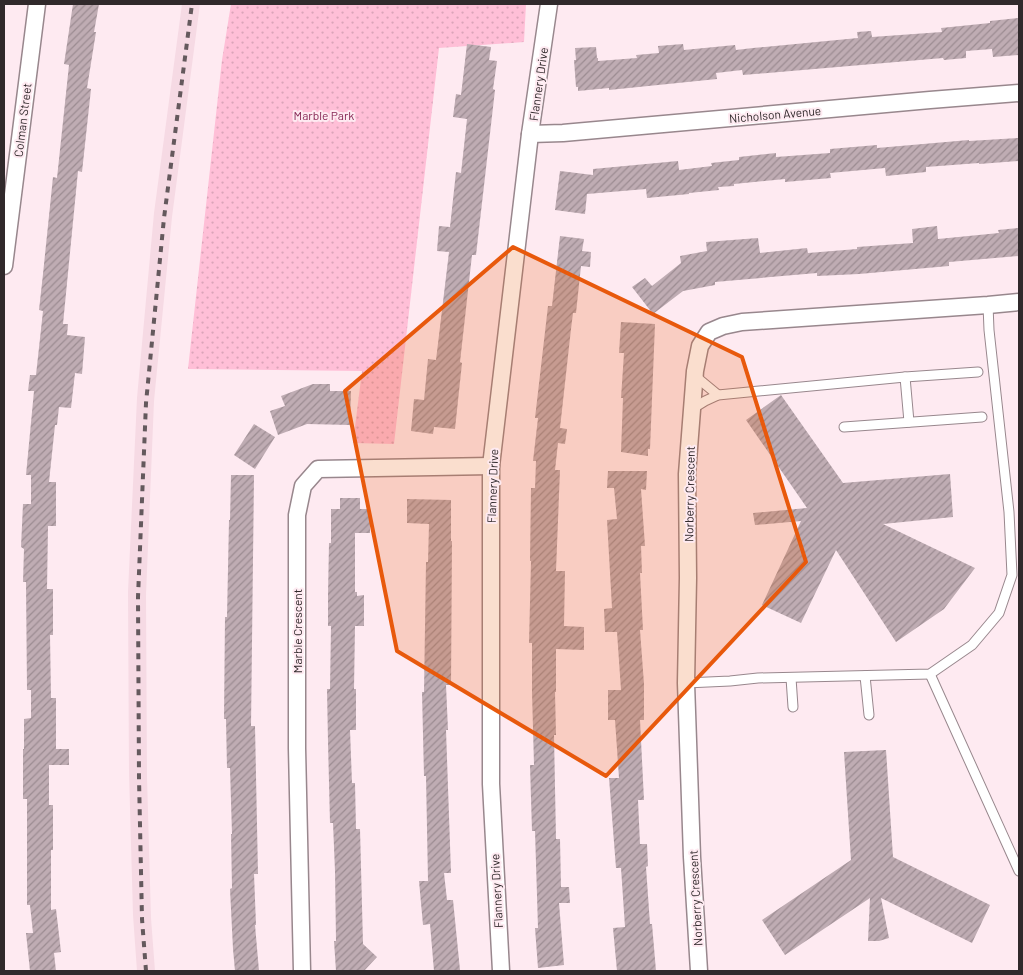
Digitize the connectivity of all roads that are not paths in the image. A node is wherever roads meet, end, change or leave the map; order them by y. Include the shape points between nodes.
1 (37, 4) edge
2 (549, 4) edge
3 (1019, 93) edge
4 (530, 134) junction
5 (4, 266) edge
6 (1019, 302) edge
7 (988, 306) junction
8 (978, 372) dead end
9 (695, 376) junction
10 (905, 377) junction
11 (718, 395) junction
12 (692, 409) junction
13 (982, 417) dead end
14 (909, 422) junction
15 (844, 427) dead end
16 (491, 466) junction
17 (1015, 576) edge
18 (930, 674) junction
19 (864, 676) junction
20 (791, 678) junction
21 (686, 683) junction
22 (793, 707) dead end
23 (869, 714) dead end
24 (1019, 871) edge
25 (302, 971) edge
26 (501, 971) edge
27 (699, 971) edge

1 - 5 street, Colman Street
2 - 4 street, Flannery Drive
3 - 4 street, Nicholson Avenue
4 - 16 street, Flannery Drive
6 - 7 street, Norberry Crescent
7 - 9 street, Norberry Crescent via 742,322 723,326 709,332 700,346
7 - 17 lane
8 - 10 lane
9 - 11 lane
9 - 12 street, Norberry Crescent
10 - 11 lane
10 - 14 lane
11 - 12 lane
12 - 21 street, Norberry Crescent via 687,474
13 - 14 lane
14 - 15 lane
16 - 25 street, Marble Crescent via 318,469 303,486 297,515
16 - 26 street, Flannery Drive via 491,784
17 - 18 lane via 999,614 972,646
18 - 19 lane
18 - 24 lane
19 - 20 lane
19 - 23 lane
20 - 21 lane
20 - 22 lane
21 - 27 street, Norberry Crescent

